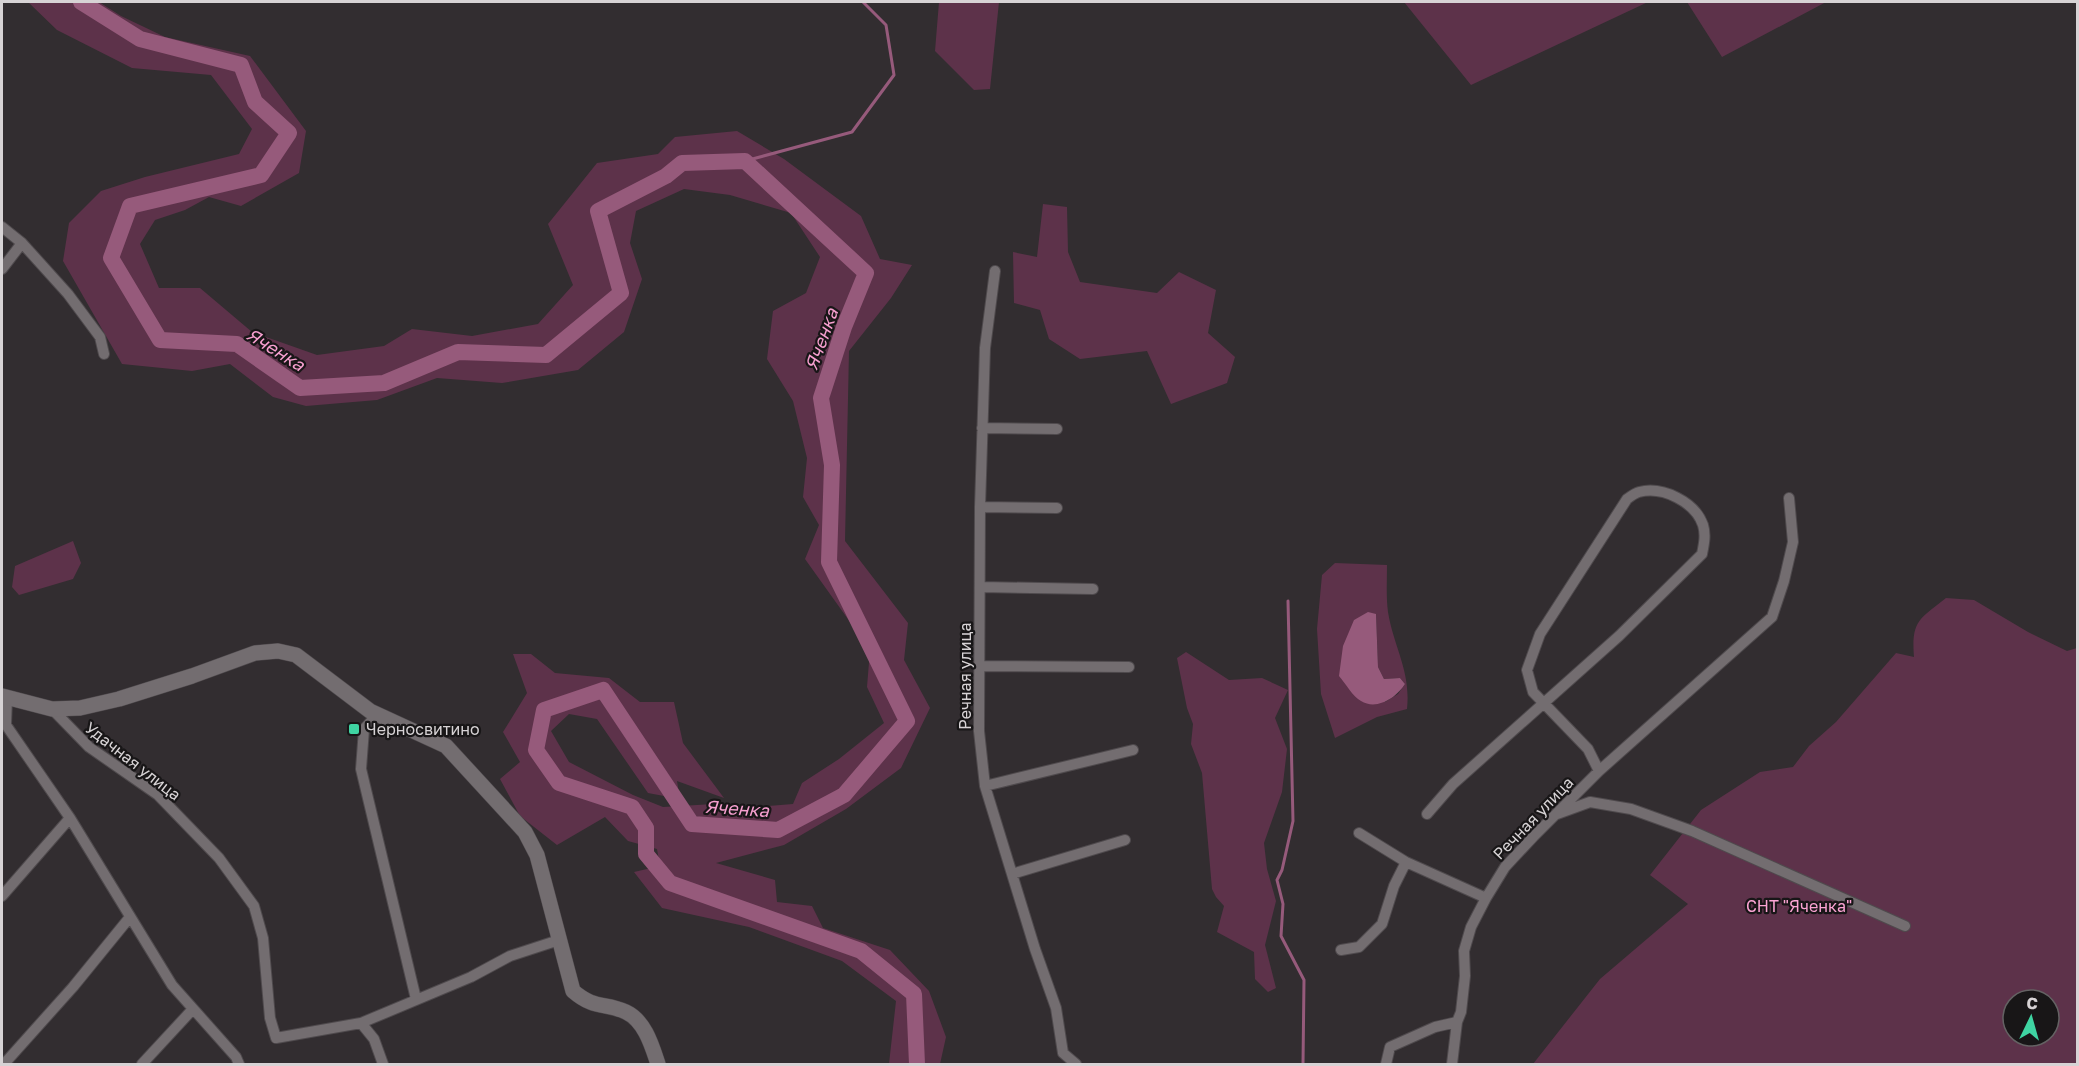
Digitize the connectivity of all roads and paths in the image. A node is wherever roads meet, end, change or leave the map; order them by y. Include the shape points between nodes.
1 (2, 227) edge
2 (22, 243) junction
3 (2, 269) edge
4 (995, 271) dead end
5 (104, 354) dead end
6 (982, 428) junction
7 (1057, 429) dead end
8 (1789, 498) dead end
9 (980, 507) junction
10 (1057, 508) dead end
11 (981, 587) junction
12 (1093, 589) dead end
13 (980, 666) junction
14 (1129, 667) dead end
15 (4, 697) edge
16 (1543, 702) junction
17 (52, 709) junction
18 (377, 715) junction
19 (4, 728) edge
20 (1133, 750) dead end
21 (1599, 771) junction
22 (986, 786) junction
23 (1427, 814) dead end
24 (1554, 815) junction
25 (70, 818) junction
26 (1359, 833) dead end
27 (1125, 840) dead end
28 (1406, 862) junction
29 (1012, 874) junction
30 (2, 896) edge
31 (1486, 898) junction
32 (130, 917) junction
33 (1905, 926) dead end
34 (559, 940) junction
35 (1341, 950) dead end
36 (416, 999) junction
37 (192, 1010) junction
38 (1457, 1022) junction
39 (361, 1023) junction
40 (4, 1065) edge
41 (142, 1065) edge
42 (239, 1065) edge
43 (383, 1065) edge
44 (658, 1065) edge
45 (1076, 1065) edge
46 (1386, 1065) edge
47 (1452, 1065) edge

1 - 2 street
2 - 3 street
2 - 5 street via 100,337
4 - 6 street, Речная улица via 985,348
6 - 7 street
6 - 9 street, Речная улица
8 - 21 street, Речная улица via 1793,542 1772,617
9 - 10 street
9 - 11 street, Речная улица
11 - 12 street
11 - 13 street, Речная улица
13 - 14 street
13 - 22 street, Речная улица via 979,730
15 - 17 street
15 - 19 street
16 - 16 street via 1619,636 1702,554 1702,524 1685,503 1671,494 1653,490 1627,498 1540,634 1527,670 1533,692
16 - 21 street via 1588,749
16 - 23 street via 1453,784
17 - 18 street via 80,708 118,699 255,653 278,651 296,655
17 - 39 street, Удачная улица via 89,747 158,795 219,858 254,906 263,938 270,1018 276,1038
18 - 34 street via 446,746 525,832 537,855
18 - 36 street via 364,729 361,769
19 - 25 street
20 - 22 street
21 - 24 street, Речная улица
22 - 29 street, Речная улица
24 - 31 street, Речная улица via 1505,867
24 - 33 street via 1590,802 1631,809 1692,831
25 - 30 street
25 - 32 street
26 - 28 street
27 - 29 street
28 - 31 street
28 - 35 street via 1382,924 1359,947
29 - 45 street, Речная улица via 1056,1008 1063,1053
31 - 38 street, Речная улица via 1464,951 1465,975
32 - 37 street
32 - 40 street
34 - 36 street via 510,956
34 - 44 street via 573,992 586,1002 626,1012 638,1021
36 - 39 street
37 - 41 street
37 - 42 street
38 - 46 street via 1435,1027 1390,1047
38 - 47 street, Речная улица
39 - 43 street via 374,1039

